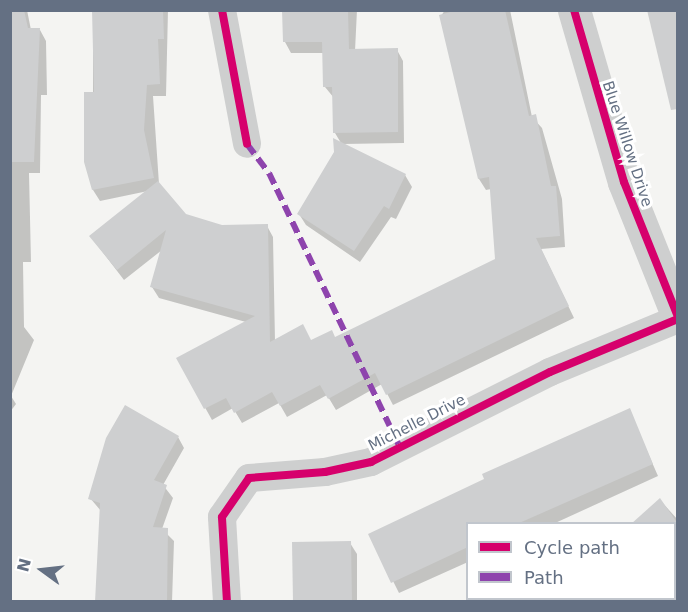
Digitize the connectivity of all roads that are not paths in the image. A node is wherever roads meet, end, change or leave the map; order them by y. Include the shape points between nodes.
1 (222, 10) edge
2 (574, 10) edge
3 (247, 144) dead end
4 (678, 318) edge
5 (227, 602) edge

1 - 3 street
2 - 4 street, Blue Willow Drive via 624,182 654,268
4 - 5 street, Michelle Drive via 550,372 371,462 325,472 249,478 222,517

